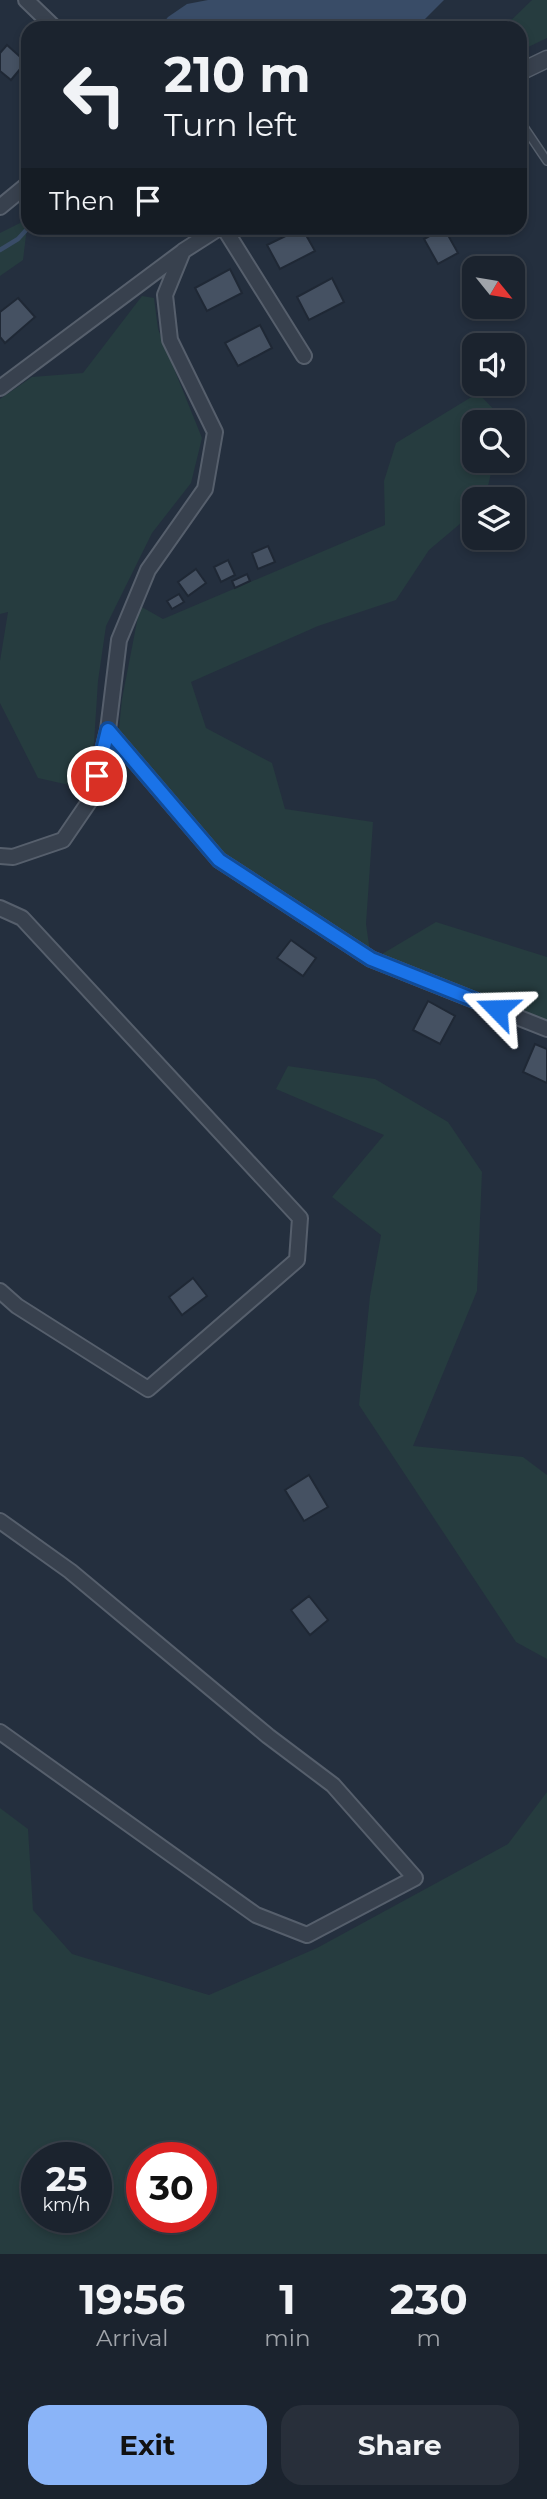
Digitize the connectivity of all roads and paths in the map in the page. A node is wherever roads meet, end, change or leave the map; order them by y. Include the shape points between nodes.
1 (26, 0) edge
2 (48, 21) edge
3 (527, 131) edge
4 (547, 161) edge
5 (21, 190) edge
6 (0, 207) edge
7 (210, 235) edge
8 (226, 235) edge
9 (183, 251) junction
10 (304, 356) dead end
11 (0, 388) edge
12 (108, 730) junction
13 (0, 856) edge
14 (0, 908) edge
15 (547, 1029) edge
16 (0, 1291) edge
17 (0, 1521) edge
18 (0, 1732) edge

1 - 2 street
3 - 4 lane
5 - 6 street
7 - 9 street
8 - 10 street
9 - 11 street
9 - 12 street via 165,295 170,340 215,432 205,489 148,570 119,640
12 - 13 street via 91,799 63,840 13,857
12 - 15 street via 219,860 371,959
14 - 16 street via 22,918 300,1218 297,1260 148,1389
17 - 18 street via 70,1571 333,1785 415,1878 307,1935 256,1916

